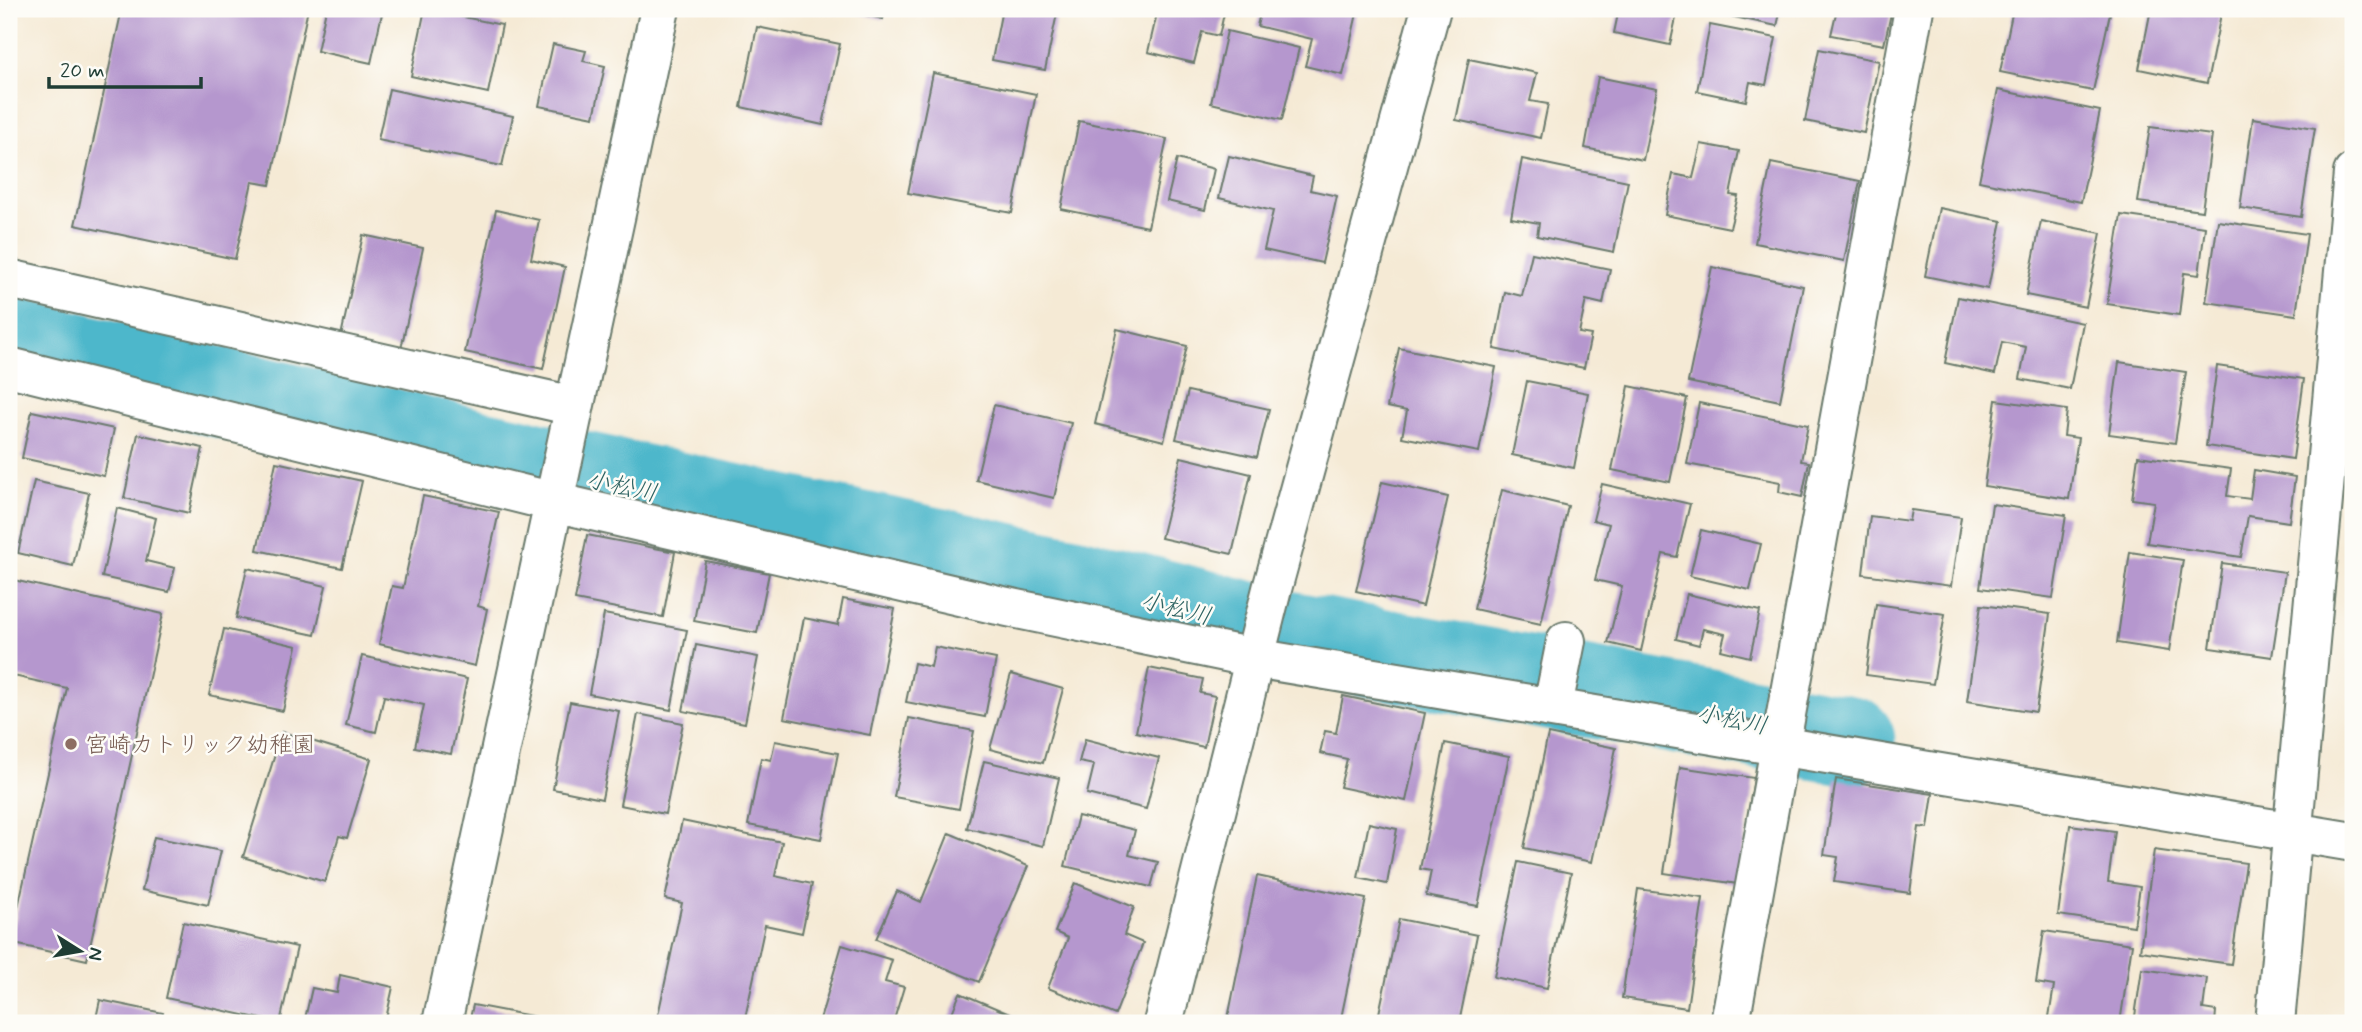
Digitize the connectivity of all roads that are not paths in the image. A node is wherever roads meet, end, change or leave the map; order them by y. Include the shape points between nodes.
1 (660, 9) edge
2 (1431, 9) edge
3 (1914, 9) edge
4 (2353, 173) edge
5 (9, 278) edge
6 (9, 367) edge
7 (574, 406) junction
8 (554, 502) junction
9 (1566, 640) dead end
10 (1254, 658) junction
11 (1553, 706) junction
12 (1781, 745) junction
13 (2295, 832) junction
14 (2353, 842) edge
15 (442, 1023) edge
16 (1163, 1023) edge
17 (1730, 1023) edge
18 (2275, 1023) edge

1 - 7 street
2 - 10 street
3 - 12 street
4 - 13 street
5 - 7 street
6 - 8 street
7 - 8 street
8 - 10 street via 998,605
8 - 15 street
9 - 11 street
10 - 11 street
10 - 16 street
11 - 12 street
12 - 13 street
12 - 17 street
13 - 14 street
13 - 18 street

